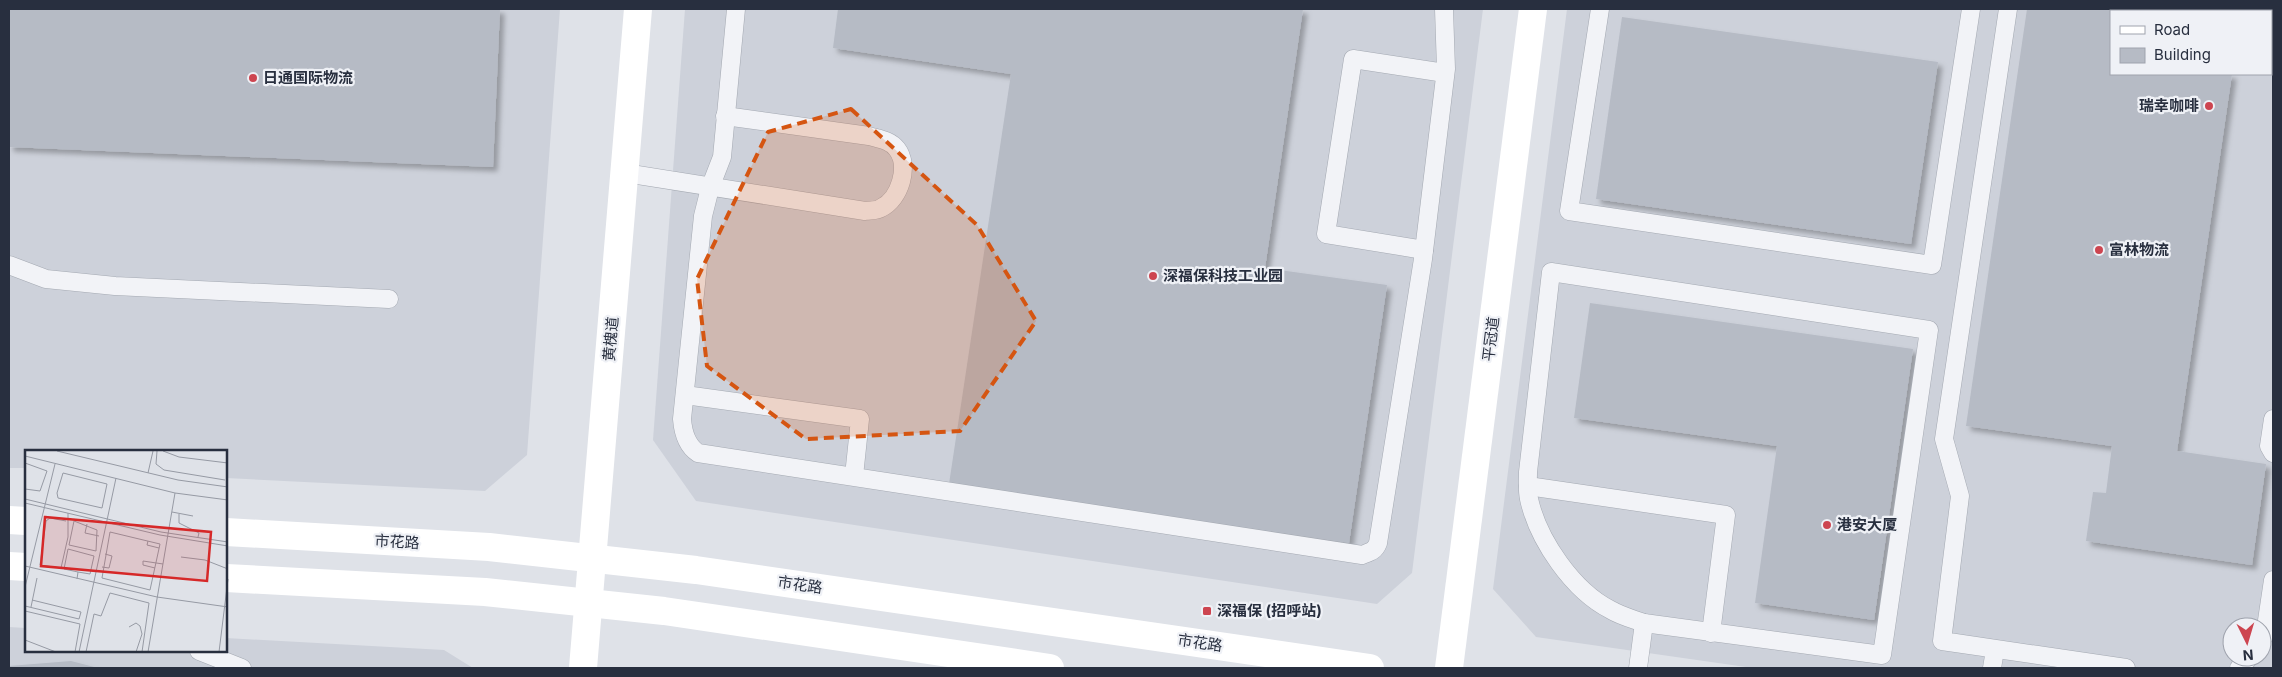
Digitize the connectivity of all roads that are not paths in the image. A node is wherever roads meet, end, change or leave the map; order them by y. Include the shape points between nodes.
1 (638, 9) edge
2 (736, 9) edge
3 (1444, 9) edge
4 (1533, 9) edge
5 (1600, 9) edge
6 (1971, 9) edge
7 (2008, 9) edge
8 (1445, 73) junction
9 (725, 116) junction
10 (625, 173) junction
11 (710, 188) junction
12 (1424, 250) junction
13 (9, 266) edge
14 (389, 299) dead end
15 (685, 395) junction
16 (2273, 419) edge
17 (2273, 453) edge
18 (854, 476) junction
19 (1528, 486) junction
20 (9, 520) edge
21 (25, 521) edge
22 (228, 532) edge
23 (592, 558) junction
24 (9, 566) edge
25 (25, 567) edge
26 (228, 578) edge
27 (2273, 580) edge
28 (588, 603) junction
29 (2268, 617) edge
30 (1644, 623) junction
31 (1712, 633) junction
32 (1995, 650) junction
33 (202, 652) edge
34 (242, 668) edge
35 (582, 668) edge
36 (1050, 668) edge
37 (1370, 668) edge
38 (1449, 668) edge
39 (1638, 668) edge
40 (1992, 668) edge
41 (2126, 668) edge

1 - 10 main road, 黄槐道
2 - 9 lane
3 - 8 lane
4 - 38 main road, 平冠道
5 - 6 lane via 1569,211 1932,265
7 - 32 lane via 1944,439 1960,496 1942,641
8 - 12 lane
8 - 12 lane via 1353,59 1326,234
9 - 11 lane via 722,157
9 - 11 lane via 888,141 898,150 902,180 889,203 880,209 865,211
10 - 11 lane
10 - 23 main road, 黄槐道
11 - 15 lane via 703,216
12 - 18 lane via 1378,543 1370,552 1351,554
13 - 14 lane via 46,279 115,286
15 - 18 lane via 683,428 691,448 698,453
15 - 18 lane via 860,419
16 - 17 lane via 2270,446
19 - 30 lane via 1539,531 1560,564 1580,587 1610,610
19 - 31 lane via 1726,515
19 - 31 lane via 1551,272 1929,330 1882,655
20 - 21 main road
22 - 23 main road, 市花路 via 489,547
23 - 28 main road, 黄槐道
23 - 37 main road, 市花路 via 705,571
24 - 25 main road
26 - 28 main road via 485,592
27 - 29 lane
28 - 35 main road, 黄槐道
28 - 36 main road
30 - 31 lane
30 - 39 lane
32 - 40 lane
32 - 41 lane
33 - 34 lane

